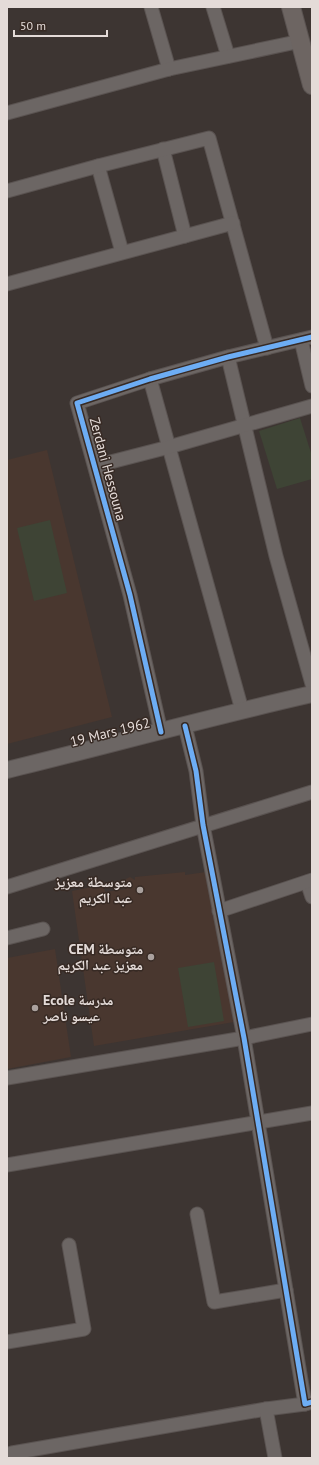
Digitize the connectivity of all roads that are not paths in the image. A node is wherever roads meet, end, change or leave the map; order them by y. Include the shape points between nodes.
1 (151, 7) edge
2 (213, 7) edge
3 (291, 7) edge
4 (301, 41) junction
5 (228, 56) junction
6 (169, 70) junction
7 (312, 85) edge
8 (7, 112) edge
9 (163, 149) junction
10 (98, 166) junction
11 (7, 192) edge
12 (233, 223) junction
13 (185, 236) junction
14 (122, 252) junction
15 (7, 284) edge
16 (307, 338) edge
17 (267, 348) junction
18 (228, 357) junction
19 (150, 379) junction
20 (312, 386) edge
21 (312, 406) edge
22 (245, 426) junction
23 (169, 448) junction
24 (95, 466) junction
25 (312, 684) edge
26 (312, 694) edge
27 (242, 710) junction
28 (185, 726) junction
29 (161, 732) junction
30 (7, 770) edge
31 (312, 792) edge
32 (203, 825) junction
33 (310, 881) edge
34 (7, 887) edge
35 (312, 897) edge
36 (219, 911) junction
37 (44, 929) dead end
38 (7, 938) edge
39 (312, 1024) edge
40 (244, 1038) junction
41 (7, 1078) edge
42 (312, 1113) edge
43 (258, 1121) junction
44 (7, 1165) edge
45 (197, 1214) dead end
46 (69, 1245) dead end
47 (286, 1290) junction
48 (7, 1342) edge
49 (308, 1403) edge
50 (266, 1409) junction
51 (10, 1455) edge
52 (275, 1458) edge

1 - 6 street
2 - 5 street
3 - 4 main road
4 - 5 street
4 - 7 main road
5 - 6 street
6 - 8 street
9 - 10 street
9 - 12 street via 210,138
9 - 13 street
10 - 11 street
10 - 14 street
12 - 13 street
12 - 17 street
13 - 14 street
14 - 15 street
16 - 17 street, Zerdani Hessouna
16 - 20 street
17 - 18 street, Zerdani Hessouna
18 - 19 street, Zerdani Hessouna
18 - 22 street
19 - 23 street
19 - 24 street, Zerdani Hessouna via 78,403
21 - 22 street
22 - 23 street
22 - 25 street via 276,556
23 - 24 street
23 - 27 street
24 - 29 street, Zerdani Hessouna via 130,595
26 - 27 street, 19 Mars 1962
27 - 28 street, 19 Mars 1962
28 - 29 street, 19 Mars 1962
28 - 32 street via 196,771
29 - 30 street, 19 Mars 1962
31 - 32 street
32 - 34 street
32 - 36 street
33 - 35 street
33 - 36 street
36 - 40 street
37 - 38 street
39 - 40 street
40 - 41 street
40 - 43 street
42 - 43 street
43 - 44 street
43 - 47 street
45 - 47 street via 214,1302
46 - 48 street via 84,1329
47 - 49 street
49 - 50 street
50 - 51 street
50 - 52 street

